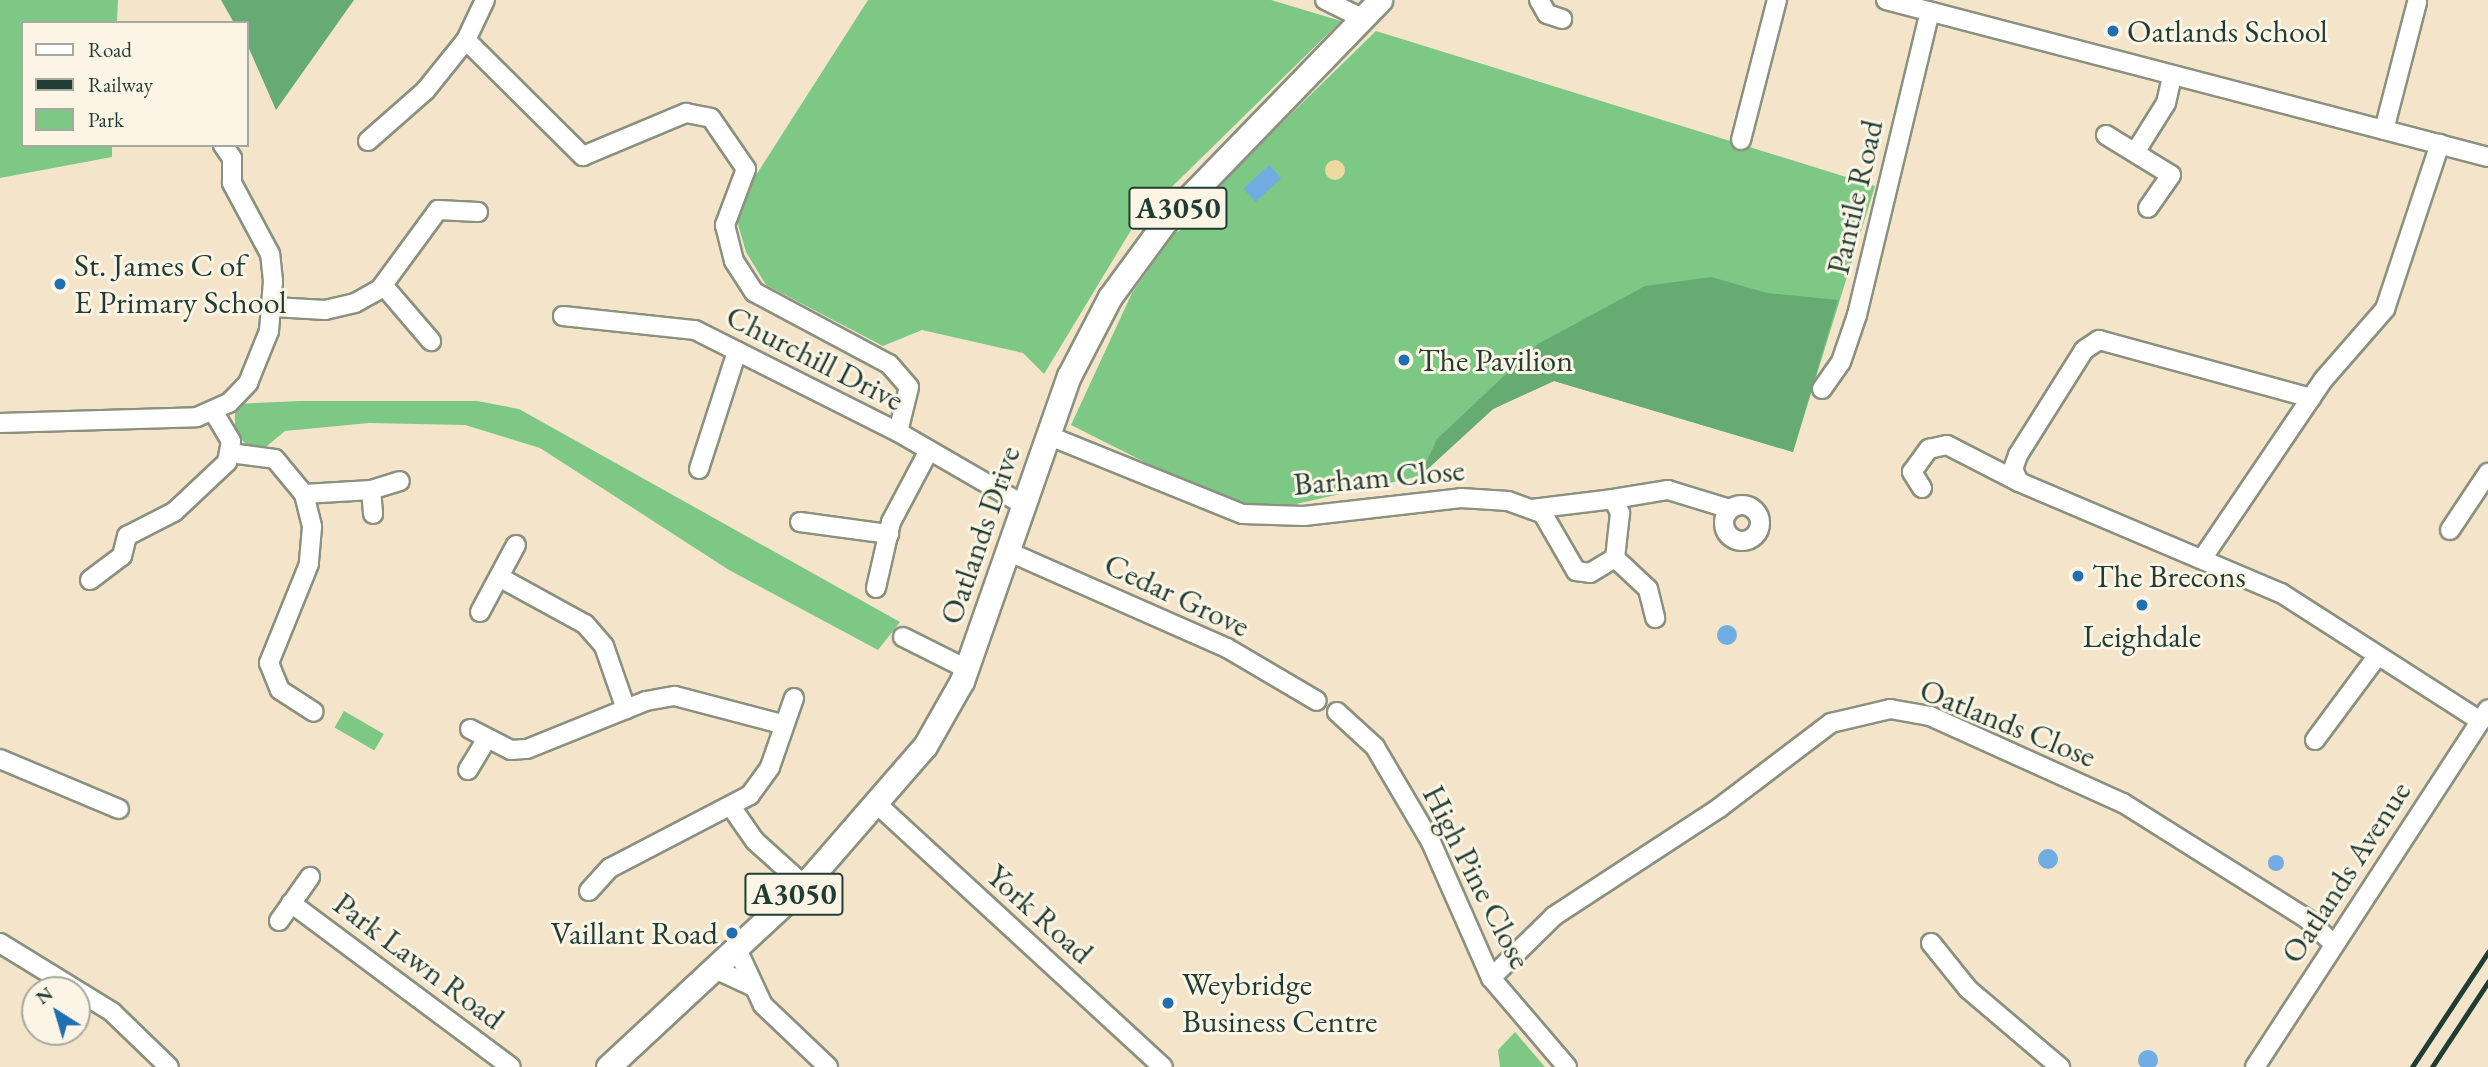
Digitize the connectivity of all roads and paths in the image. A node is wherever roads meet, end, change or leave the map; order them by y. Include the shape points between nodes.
1 (485, 0) edge
2 (1325, 0) edge
3 (1380, 0) edge
4 (1539, 0) edge
5 (1777, 0) edge
6 (1886, 0) edge
7 (2417, 2) dead end
8 (1930, 12) junction
9 (1364, 19) junction
10 (1562, 19) dead end
11 (466, 40) junction
12 (2172, 76) junction
13 (2384, 130) junction
14 (2106, 135) dead end
15 (1741, 140) dead end
16 (368, 141) dead end
17 (2440, 144) junction
18 (224, 147) edge
19 (2136, 151) junction
20 (2485, 151) edge
21 (2148, 208) dead end
22 (478, 212) dead end
23 (383, 285) junction
24 (274, 307) junction
25 (563, 316) dead end
26 (431, 341) dead end
27 (737, 351) junction
28 (1822, 389) dead end
29 (2311, 398) junction
30 (214, 413) junction
31 (0, 423) edge
32 (898, 432) junction
33 (1047, 435) junction
34 (230, 453) junction
35 (928, 454) junction
36 (699, 469) dead end
37 (2488, 473) edge
38 (400, 481) dead end
39 (2019, 482) junction
40 (1922, 488) dead end
41 (371, 490) junction
42 (304, 494) junction
43 (1613, 499) junction
44 (1024, 505) junction
45 (1532, 509) junction
46 (1730, 509) dead end
47 (373, 514) dead end
48 (800, 522) dead end
49 (2450, 530) dead end
50 (889, 534) junction
51 (516, 545) dead end
52 (1007, 551) junction
53 (1615, 558) junction
54 (2202, 559) junction
55 (499, 578) junction
56 (90, 580) dead end
57 (876, 588) dead end
58 (480, 612) dead end
59 (1656, 618) dead end
60 (903, 637) dead end
61 (2376, 658) junction
62 (967, 669) junction
63 (794, 698) dead end
64 (1317, 701) dead end
65 (626, 709) junction
66 (314, 712) dead end
67 (1336, 712) dead end
68 (2484, 715) edge
69 (782, 724) junction
70 (470, 729) dead end
71 (488, 738) junction
72 (2315, 740) dead end
73 (0, 759) edge
74 (468, 770) dead end
75 (878, 805) junction
76 (732, 808) junction
77 (119, 809) dead end
78 (310, 877) dead end
79 (804, 885) junction
80 (589, 891) dead end
81 (291, 903) junction
82 (279, 921) dead end
83 (0, 943) edge
84 (1931, 943) dead end
85 (2334, 944) junction
86 (737, 948) junction
87 (715, 970) junction
88 (1491, 978) junction
89 (754, 987) junction
90 (169, 1067) edge
91 (511, 1067) edge
92 (608, 1067) edge
93 (828, 1067) edge
94 (1163, 1067) edge
95 (1567, 1067) edge
96 (2060, 1067) edge
97 (2255, 1067) edge

1 - 11 street
2 - 9 street
3 - 9 main road, Oatlands Drive / A3050
4 - 10 street via 1547,14
5 - 15 street
6 - 8 street
7 - 13 street
8 - 12 street
8 - 28 street, Pantile Road via 1857,315 1841,362
9 - 33 main road, Oatlands Drive / A3050 via 1143,249 1081,348
11 - 16 street via 425,91
11 - 32 street via 583,156 686,113 711,118 733,141 746,169 725,225 734,261 754,292 888,364 909,387
12 - 13 street
12 - 19 street via 2166,103
13 - 17 street
14 - 19 street
17 - 20 street
17 - 29 street via 2385,309
18 - 24 street via 232,158 232,183 270,254
19 - 21 street via 2171,174
22 - 23 street via 438,210
23 - 24 street via 355,303 325,310
23 - 26 street
24 - 30 street via 248,383
25 - 27 street, Churchill Drive via 649,321 695,330
27 - 32 street, Churchill Drive
27 - 36 street
29 - 39 street via 2099,340 2084,350 2018,455 2013,469
29 - 54 street
30 - 31 street
30 - 34 street via 230,441
32 - 35 street, Churchill Drive
33 - 44 main road, Oatlands Drive / A3050
33 - 45 street, Barham Close via 1224,511 1304,516 1461,498
34 - 42 street via 275,459
34 - 56 street via 209,484 174,512 127,536 122,556
35 - 44 street, Churchill Drive
35 - 50 street
37 - 49 street
38 - 41 street
39 - 40 street via 1947,445 1935,445 1912,472
39 - 54 street
41 - 42 street
41 - 47 street
42 - 66 street via 312,527 309,564 269,663 280,690
43 - 45 street, Barham Close
43 - 46 street, Barham Close via 1668,491
43 - 53 street via 1620,513
44 - 52 main road, Oatlands Drive / A3050
45 - 53 street via 1547,519 1576,570 1590,573
48 - 50 street
50 - 57 street
51 - 55 street
52 - 62 main road, Oatlands Drive / A3050
52 - 64 street, Cedar Grove via 1227,648
53 - 59 street via 1648,589
54 - 61 street via 2281,593
55 - 58 street
55 - 65 street via 585,624 604,646
60 - 62 street
61 - 68 street
61 - 72 street
62 - 75 main road, Oatlands Drive / A3050 via 925,746
63 - 69 street
65 - 69 street via 675,696
65 - 71 street via 527,749 511,750
67 - 88 street, High Pine Close via 1374,747 1431,842
68 - 85 street, Oatlands Avenue
69 - 76 street via 769,767
70 - 71 street
71 - 74 street
73 - 77 street
75 - 79 main road, Oatlands Drive / A3050
75 - 94 street, York Road
76 - 79 street via 755,841
76 - 80 street via 610,868
78 - 81 street
79 - 86 main road, Oatlands Drive / A3050
81 - 82 street
81 - 91 street, Park Lawn Road
83 - 90 street via 112,1012
84 - 96 street via 1968,989
85 - 88 street, Oatlands Close via 2307,919 2123,803 1940,720 1890,709 1831,723 1719,807 1554,916
85 - 97 street, Oatlands Avenue
86 - 87 main road, Oatlands Drive / A3050
86 - 89 street
87 - 89 street
87 - 92 main road, Oatlands Drive / A3050
88 - 95 street, High Pine Close
89 - 93 street via 784,1032

